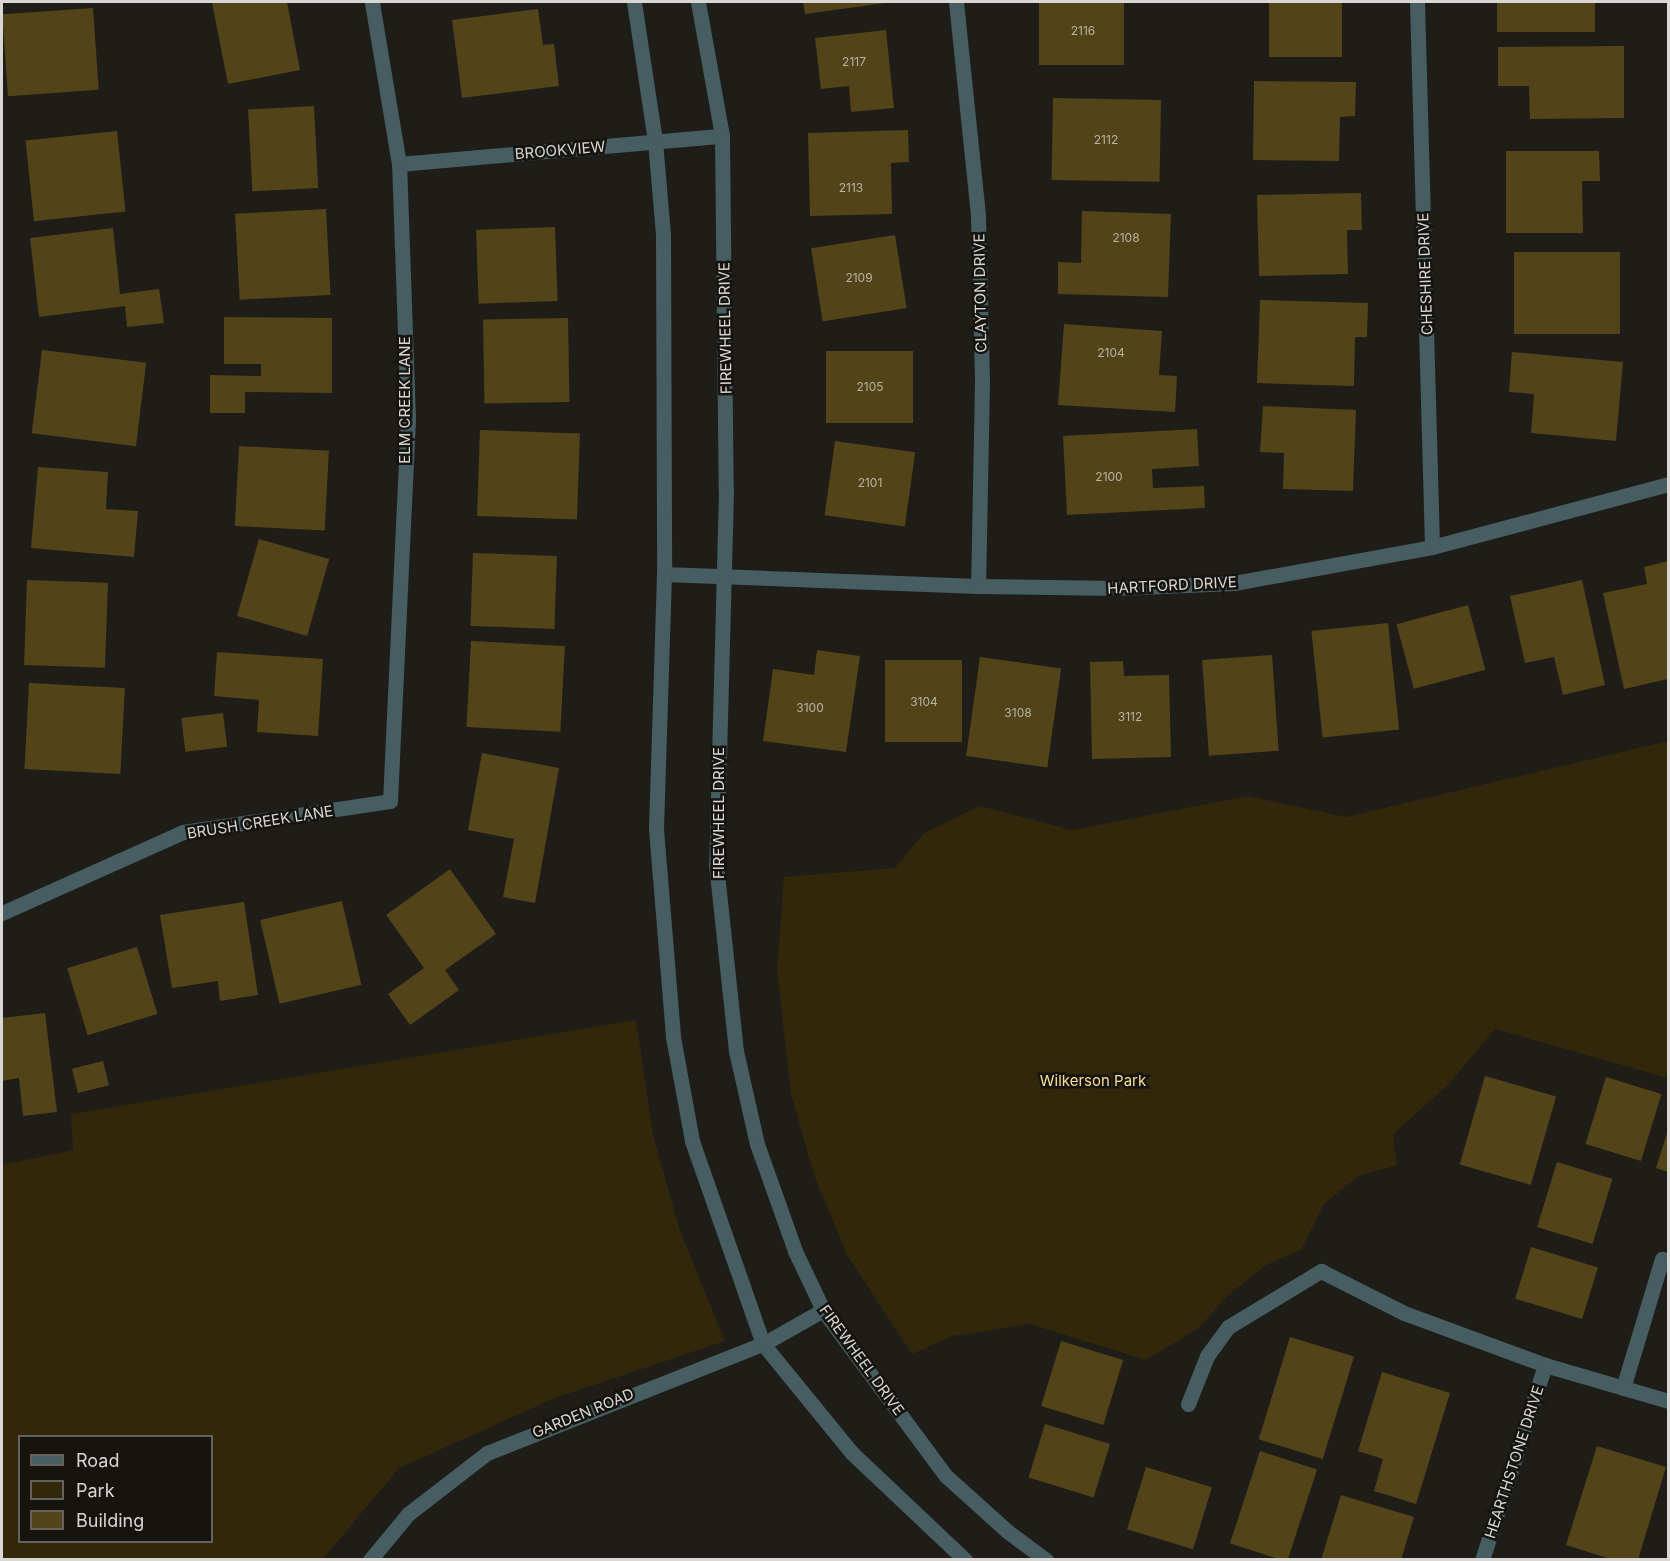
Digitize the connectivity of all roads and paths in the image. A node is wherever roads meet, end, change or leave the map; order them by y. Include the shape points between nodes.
1 (372, 2) edge
2 (634, 2) edge
3 (698, 2) edge
4 (956, 2) edge
5 (1417, 2) edge
6 (722, 136) junction
7 (655, 141) junction
8 (399, 164) junction
9 (1668, 484) edge
10 (1432, 547) junction
11 (664, 574) junction
12 (723, 576) junction
13 (978, 586) junction
14 (390, 801) joint
15 (2, 914) edge
16 (1662, 1259) dead end
17 (823, 1310) junction
18 (763, 1344) junction
19 (1545, 1365) junction
20 (1623, 1388) junction
21 (1668, 1401) edge
22 (1188, 1404) dead end
23 (370, 1560) edge
24 (965, 1560) edge
25 (1046, 1560) edge
26 (1482, 1560) edge

1 - 8 street, ELM CREEK LANE
2 - 7 street
3 - 6 street, FIREWHEEL DRIVE
4 - 13 street, CLAYTON DRIVE via 978,216 982,382
5 - 10 street, CHESHIRE DRIVE
6 - 7 street, BROOKVIEW
6 - 12 street, FIREWHEEL DRIVE
7 - 8 street, BROOKVIEW
7 - 11 street via 664,317
8 - 14 street, ELM CREEK LANE via 408,419
9 - 10 street, HARTFORD DRIVE
10 - 13 street, HARTFORD DRIVE via 1234,583 1117,588
11 - 12 street, HARTFORD DRIVE
11 - 18 street via 656,829 673,1037 692,1141
12 - 13 street, HARTFORD DRIVE
12 - 17 street, FIREWHEEL DRIVE via 716,864 736,1051 757,1144 795,1251
14 - 15 street, BRUSH CREEK LANE via 183,832
16 - 20 street
17 - 18 street, GARDEN ROAD
17 - 25 street, FIREWHEEL DRIVE via 946,1476
18 - 23 street, GARDEN ROAD via 487,1453 408,1514
18 - 24 street via 852,1453
19 - 20 street
19 - 22 street via 1404,1313 1321,1270 1228,1327 1207,1356
19 - 26 street, HEARTHSTONE DRIVE
20 - 21 street

